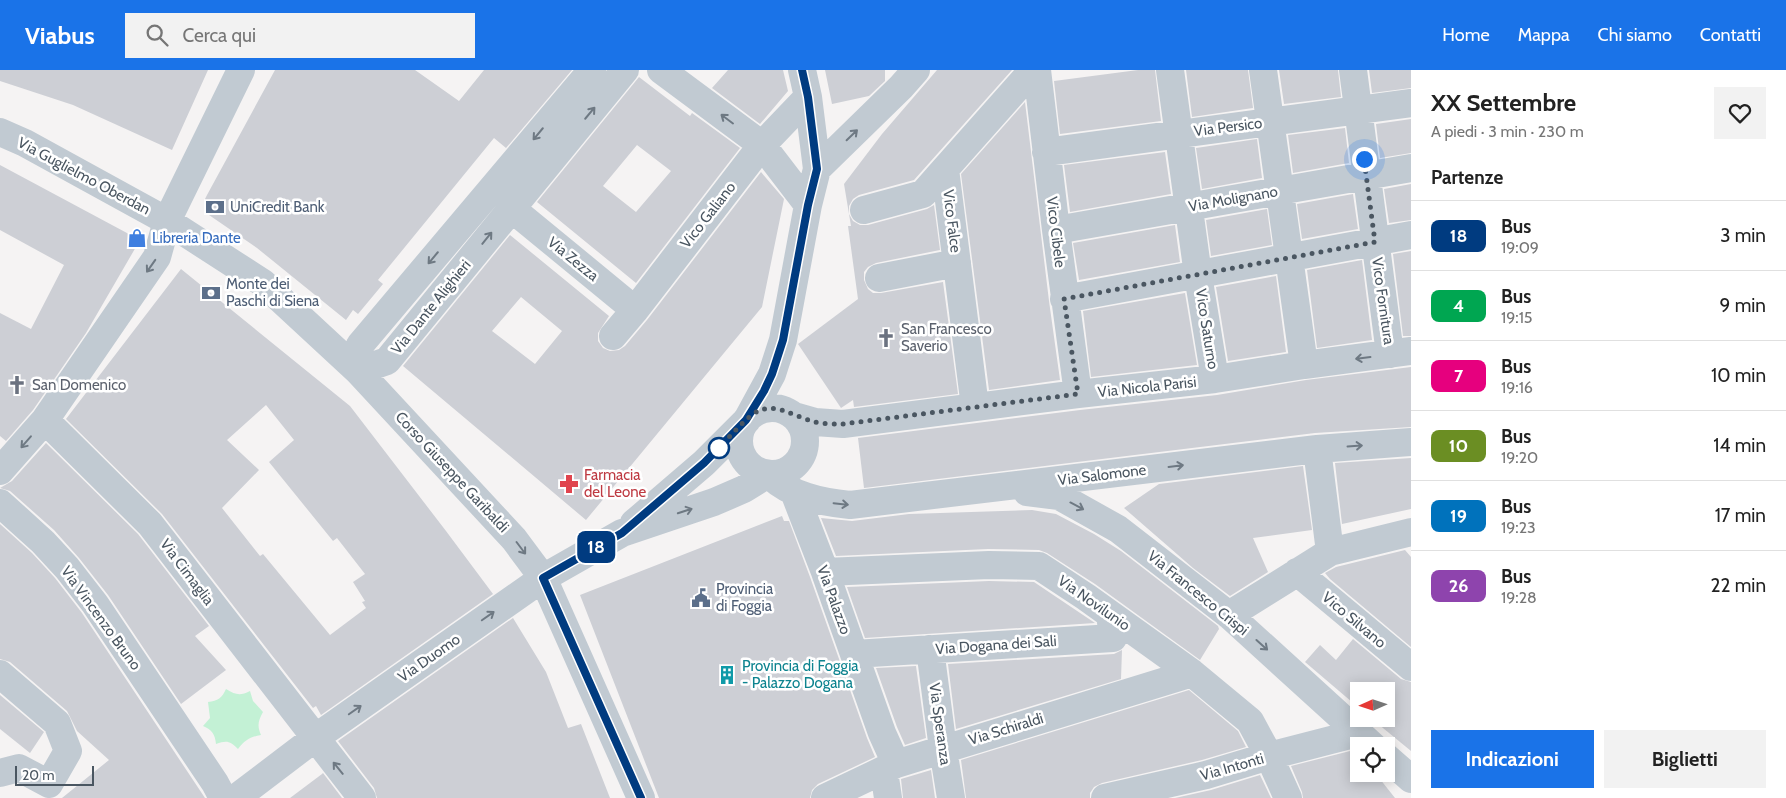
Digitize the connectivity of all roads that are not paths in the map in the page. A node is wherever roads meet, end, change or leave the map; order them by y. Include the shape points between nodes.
1 (241, 70) edge
2 (592, 70) edge
3 (625, 70) edge
4 (661, 70) edge
5 (802, 70) edge
6 (1037, 70) edge
7 (1170, 70) edge
8 (1263, 70) edge
9 (1353, 70) edge
10 (905, 76) edge
11 (808, 97) junction
12 (1411, 103) edge
13 (1358, 110) junction
14 (1270, 122) junction
15 (0, 132) edge
16 (1179, 134) junction
17 (762, 145) junction
18 (1046, 152) junction
19 (1411, 168) edge
20 (817, 169) junction
21 (945, 169) junction
22 (1366, 176) junction
23 (1280, 191) junction
24 (808, 205) junction
25 (1188, 206) junction
26 (511, 208) junction
27 (864, 210) dead end
28 (167, 221) junction
29 (1056, 230) junction
30 (1411, 235) edge
31 (1375, 242) junction
32 (1289, 258) junction
33 (957, 263) junction
34 (1198, 274) junction
35 (879, 278) dead end
36 (1064, 299) junction
37 (635, 310) junction
38 (613, 336) dead end
39 (783, 340) junction
40 (1401, 352) edge
41 (1304, 365) junction
42 (358, 371) junction
43 (1214, 380) junction
44 (1078, 394) junction
45 (975, 407) junction
46 (794, 416) junction
47 (45, 420) junction
48 (746, 420) junction
49 (1411, 442) edge
50 (1317, 449) junction
51 (2, 465) edge
52 (768, 474) junction
53 (996, 488) junction
54 (794, 492) junction
55 (0, 503) edge
56 (622, 533) junction
57 (1408, 535) edge
58 (1330, 552) junction
59 (825, 572) junction
60 (1297, 572) junction
61 (543, 578) junction
62 (1110, 614) junction
63 (1229, 615) junction
64 (930, 650) junction
65 (854, 654) junction
66 (1411, 667) edge
67 (1192, 673) junction
68 (0, 674) edge
69 (1363, 737) edge
70 (315, 738) junction
71 (1350, 743) edge
72 (943, 749) junction
73 (1269, 756) junction
74 (1395, 766) edge
75 (890, 768) junction
76 (0, 772) edge
77 (1411, 779) edge
78 (223, 798) edge
79 (236, 798) edge
80 (362, 798) edge
81 (641, 798) edge
82 (825, 798) edge
83 (888, 798) edge
84 (952, 798) edge
85 (1106, 798) edge
86 (1288, 798) edge

1 - 28 street
2 -> 42 street, Via Dante Alighieri via 360,345
26 -> 3 street, Via Dante Alighieri
17 -> 4 street
5 - 11 street
6 - 18 street, Vico Cibele
6 - 21 street, Vico Falce via 1024,80
7 - 16 street, Vico Saturno
8 - 14 street
9 - 13 street, Vico Fornitura
20 -> 10 street
11 - 17 street, Vico Galiano
11 - 20 street
12 - 13 street, Via Persico
13 - 14 street, Via Persico
13 - 22 street, Vico Fornitura
14 - 16 street, Via Persico
14 - 23 street
15 - 28 street, Via Guglielmo Oberdan
16 - 18 street, Via Persico
16 - 25 street, Vico Saturno
17 - 24 street
17 - 37 street, Vico Galiano
18 - 29 street, Vico Cibele
19 - 22 street, Via Molignano
20 - 24 street
21 - 27 street via 923,194
21 - 33 street, Vico Falce
22 - 23 street, Via Molignano
22 - 31 street, Vico Fornitura
23 - 25 street, Via Molignano
23 - 32 street
24 - 39 street
25 - 29 street, Via Molignano
25 - 34 street, Vico Saturno
26 - 37 street, Via Zezza
42 -> 26 street, Via Dante Alighieri via 387,360
28 - 42 street, Corso Giuseppe Garibaldi via 263,283
28 -> 47 street via 157,257
29 - 36 street, Vico Cibele
30 - 31 street
31 - 32 street
31 - 40 street, Vico Fornitura
32 - 34 street
32 - 41 street
33 - 35 street
33 - 45 street, Vico Falce
34 - 36 street
34 - 43 street, Vico Saturno
36 - 44 street, Vico Cibele
37 - 38 street, Vico Galiano
39 - 46 street via 784,388
39 - 48 street via 772,374
40 -> 41 street, Via Nicola Parisi
41 - 43 street, Via Nicola Parisi
42 -> 61 street, Corso Giuseppe Garibaldi via 514,539
43 - 44 street, Via Nicola Parisi
44 - 45 street, Via Nicola Parisi
45 - 46 street, Via Nicola Parisi via 843,424 814,422
46 - 48 street via 785,410 770,408 754,413
46 - 52 street via 802,424 805,434 803,455 789,471
47 -> 51 street
47 - 70 street, Via Cimaglia via 150,524
48 - 52 street via 739,439 740,449 750,466
48 - 56 street via 704,463
50 -> 49 street, Via Salomone
53 -> 50 street, Via Salomone
50 - 58 street
52 - 54 street, Via Salomone via 778,484
56 -> 52 street via 714,502
54 -> 53 street, Via Salomone via 823,502 850,505
53 -> 63 street, Via Francesco Crispi via 1058,496 1118,528
54 - 59 street, Via Palazzo
55 - 78 street, Via Vincenzo Bruno via 43,542 84,590
56 - 61 street, Via Duomo
57 - 58 street
58 - 60 street
59 - 62 street, Via Novilunio via 1039,566
59 - 65 street, Via Palazzo
60 - 63 street
60 - 66 street, Vico Silvano
70 -> 61 street, Via Duomo
61 - 81 street, Corso Giuseppe Garibaldi
62 - 64 street, Via Dogana dei Sali via 1113,638
62 - 67 street, Via Novilunio
63 -> 69 street, Via Francesco Crispi
64 - 65 street, Via Dogana dei Sali
64 - 72 street, Via Speranza
65 - 75 street, Via Palazzo via 882,733
67 - 72 street, Via Schiraldi
67 - 73 street, Via Novilunio via 1250,721
68 - 76 street via 57,723 68,751 49,784 19,768
70 - 79 street, Via Duomo
80 -> 70 street, Via Cimaglia
71 - 73 street, Via Intonti
72 - 75 street, Via Schiraldi
72 - 84 street, Via Speranza
73 - 85 street, Via Intonti via 1206,775
73 - 86 street, Via Novilunio
74 - 77 street
75 - 82 street, Via Schiraldi
75 - 83 street, Via Palazzo

